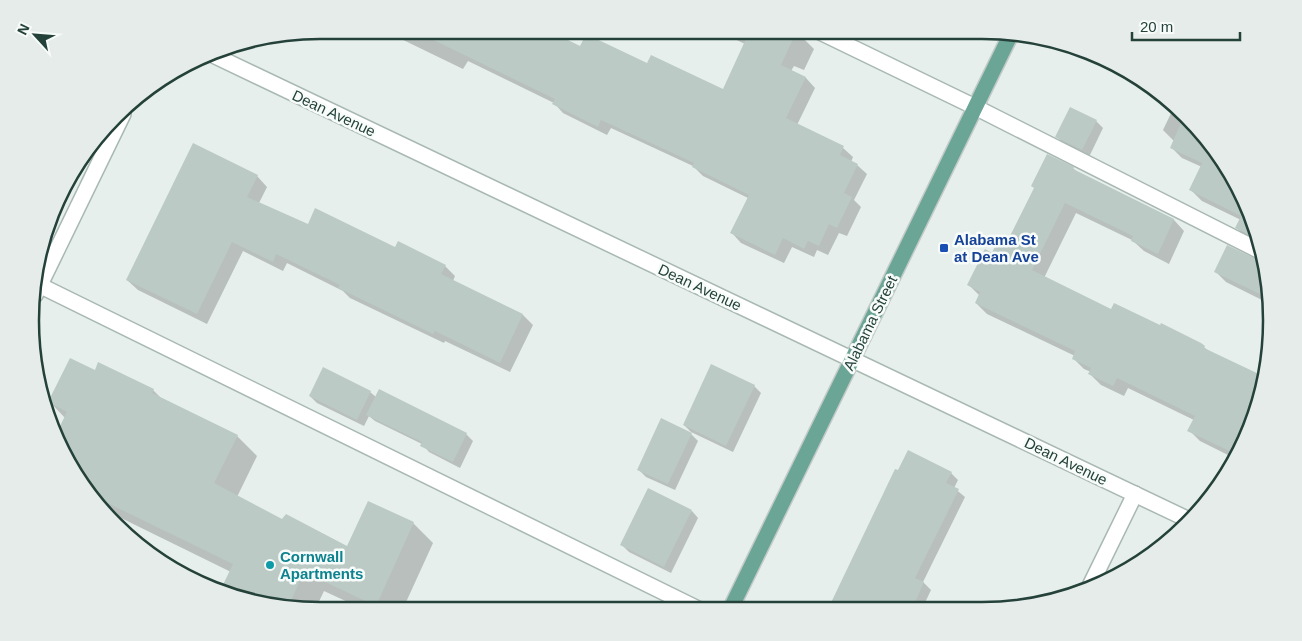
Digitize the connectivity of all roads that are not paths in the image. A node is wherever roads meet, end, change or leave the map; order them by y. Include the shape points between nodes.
1 (835, 39) edge
2 (1008, 40) edge
3 (219, 58) edge
4 (975, 107) junction
5 (118, 125) edge
6 (1254, 248) edge
7 (42, 281) edge
8 (40, 292) edge
9 (852, 359) junction
10 (1135, 494) junction
11 (1183, 517) edge
12 (1093, 579) edge
13 (683, 602) edge
14 (734, 602) edge

1 - 4 street
2 - 4 main road, Alabama Street
3 - 9 street, Dean Avenue
4 - 6 street
4 - 9 main road, Alabama Street
5 - 7 street
8 - 13 street
9 - 10 street, Dean Avenue
9 - 14 main road, Alabama Street
10 - 11 street, Dean Avenue
10 - 12 street

